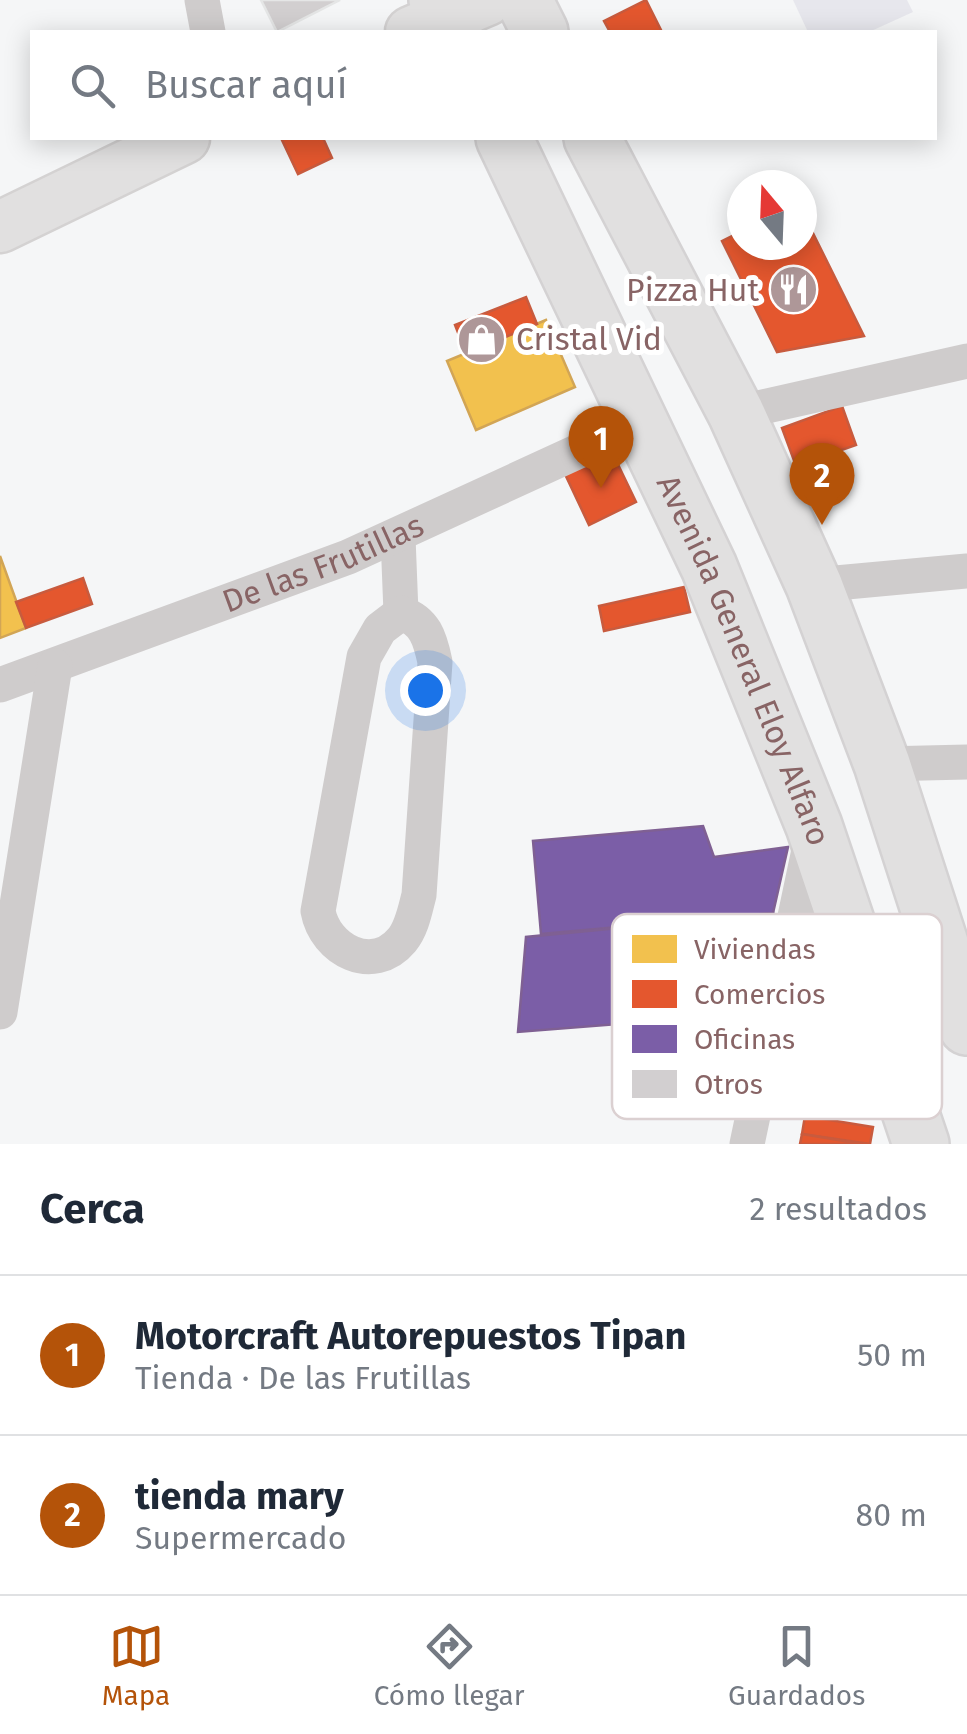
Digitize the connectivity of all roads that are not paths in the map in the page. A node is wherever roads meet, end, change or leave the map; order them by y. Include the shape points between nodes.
1 (202, 0) edge
2 (524, 0) edge
3 (208, 30) edge
4 (539, 30) edge
5 (180, 140) edge
6 (505, 140) edge
7 (593, 140) edge
8 (0, 226) edge
9 (967, 361) edge
10 (736, 413) junction
11 (640, 423) junction
12 (791, 536) junction
13 (398, 537) junction
14 (709, 567) junction
15 (967, 571) edge
16 (814, 585) junction
17 (401, 612) junction
18 (55, 666) junction
19 (0, 685) edge
20 (967, 762) edge
21 (882, 764) junction
22 (814, 826) junction
23 (795, 914) edge
24 (843, 914) edge
25 (930, 914) edge
26 (942, 950) edge
27 (0, 1012) edge
28 (967, 1027) edge
29 (752, 1119) edge
30 (912, 1119) edge
31 (747, 1144) edge
32 (920, 1144) edge

1 - 3 street
2 - 4 main road
5 - 8 street
6 - 11 main road, Avenida General Eloy Alfaro
7 - 10 main road
9 - 10 street
10 - 12 main road
11 - 13 street, De las Frutillas
11 - 14 main road, Avenida General Eloy Alfaro
12 - 14 main road
12 - 16 main road
13 - 17 street
13 - 18 street, De las Frutillas
14 - 22 main road, Avenida General Eloy Alfaro
15 - 16 street
16 - 21 main road
17 - 17 street via 364,657 318,911 327,937 347,953 376,954 400,942 419,895 435,662 423,626
18 - 19 street, De las Frutillas
18 - 27 street
20 - 21 street
21 - 25 main road
22 - 23 street
22 - 24 main road, Avenida General Eloy Alfaro
26 - 28 main road
29 - 31 street
30 - 32 main road, Avenida General Eloy Alfaro

